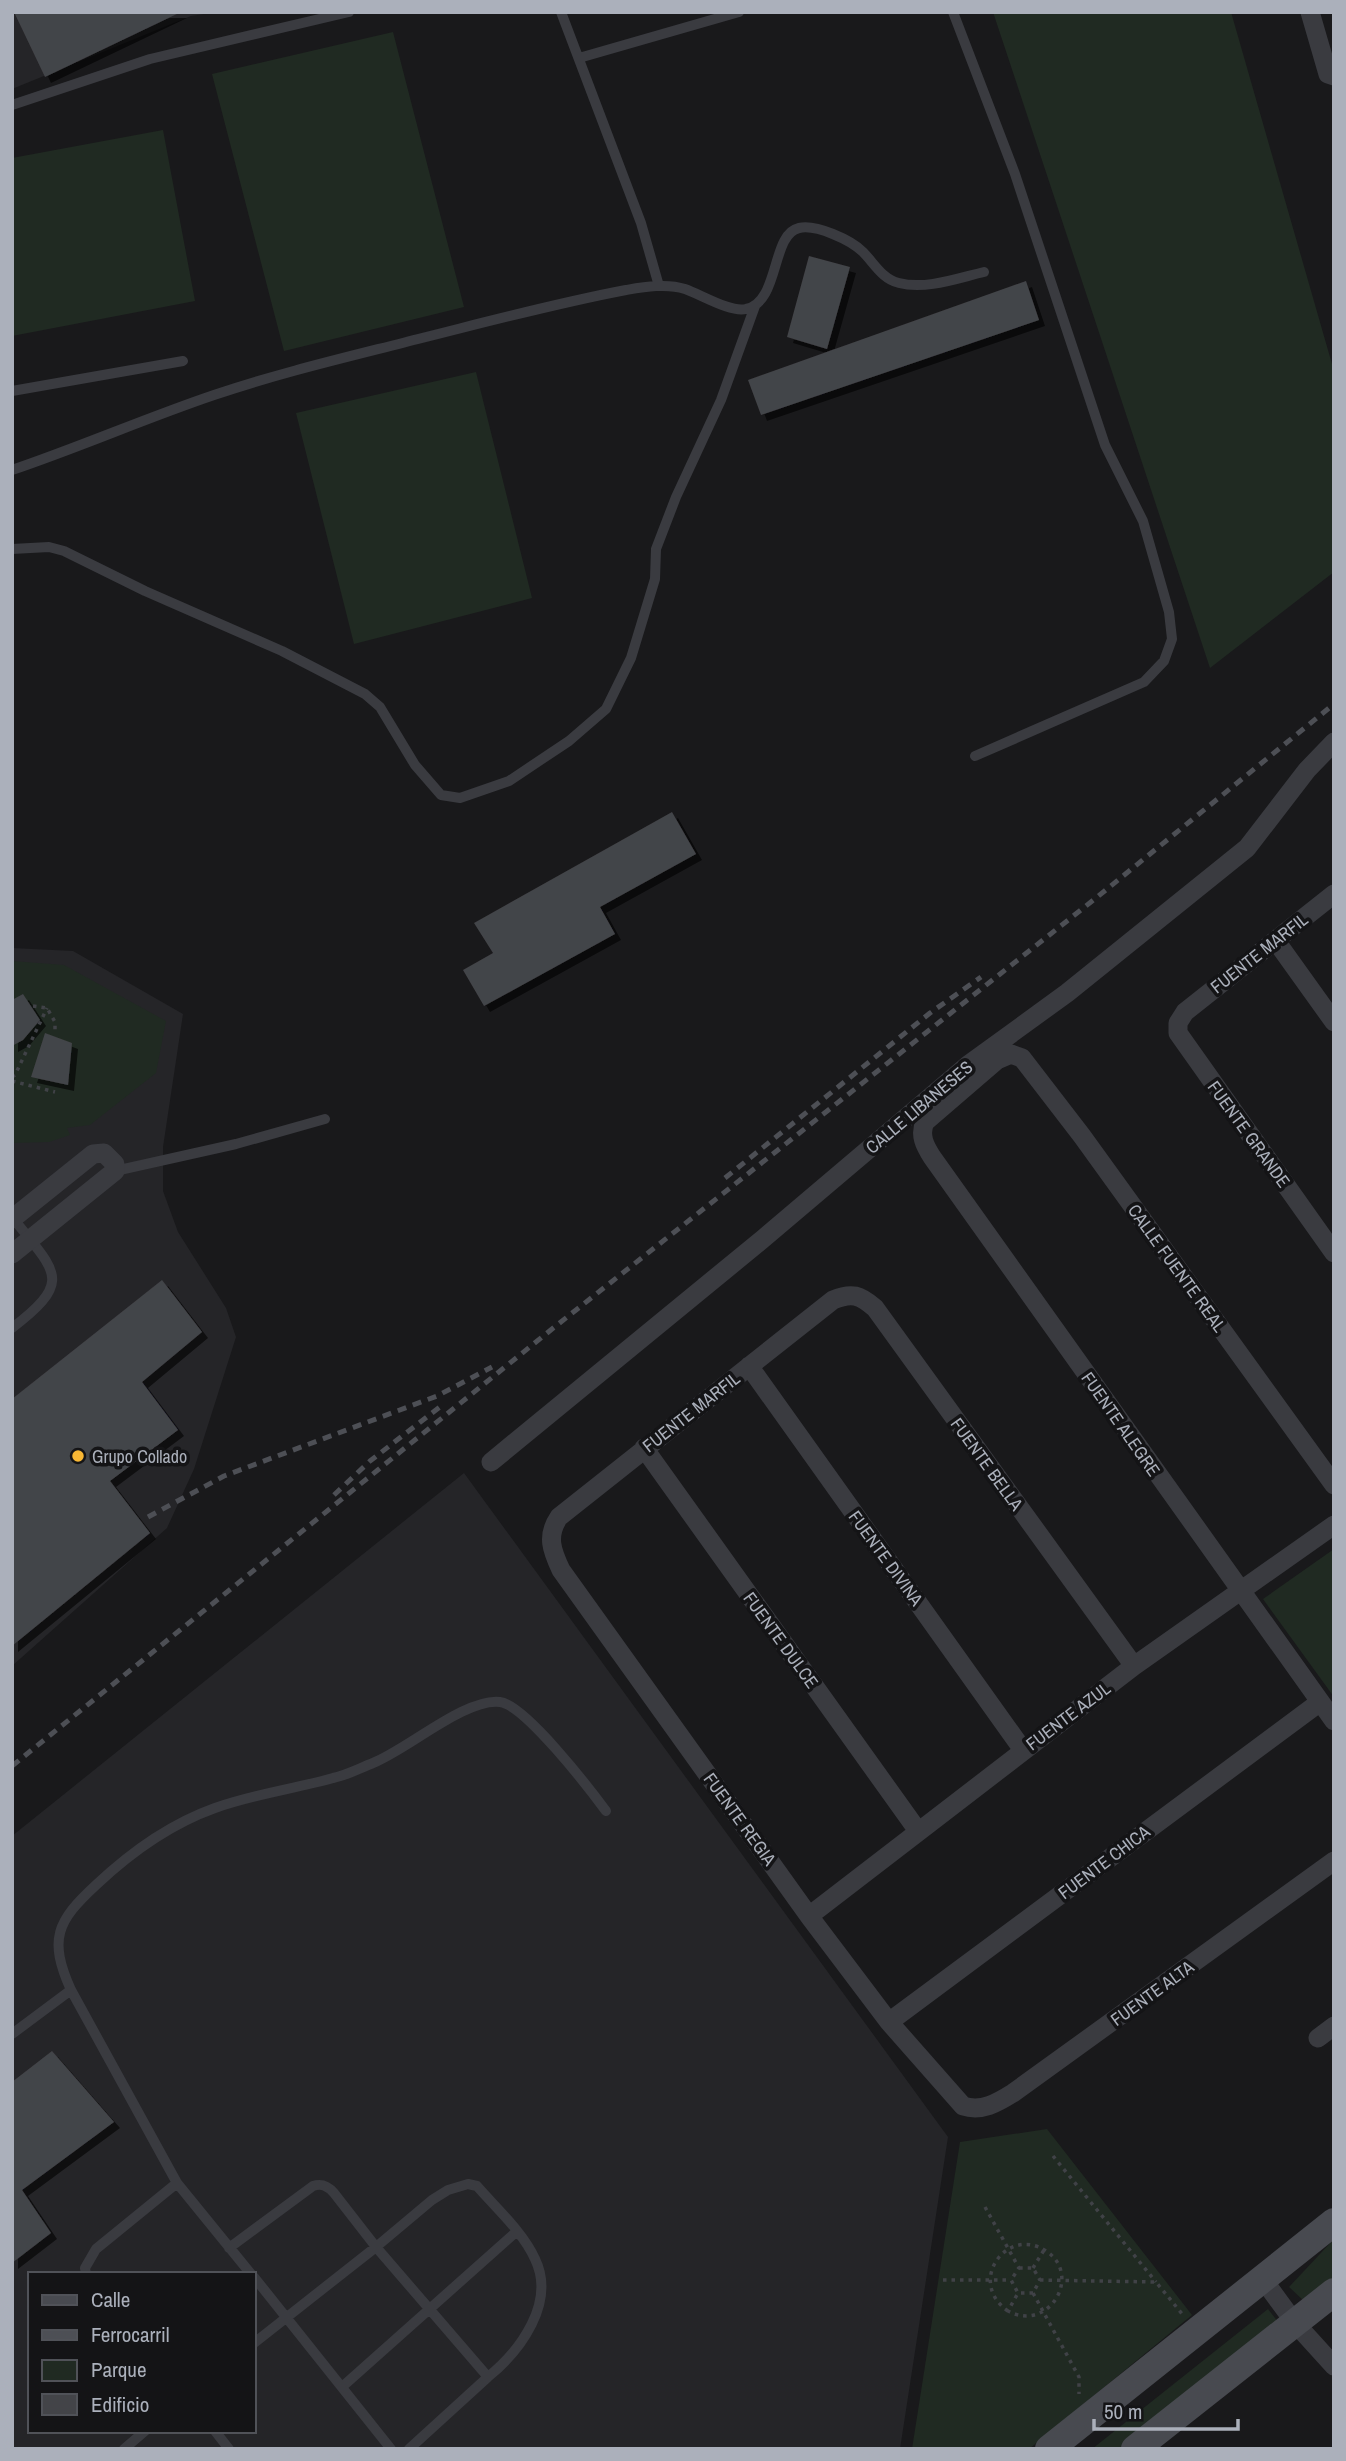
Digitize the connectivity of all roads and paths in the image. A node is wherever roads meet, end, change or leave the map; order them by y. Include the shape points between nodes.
1 (349, 12) edge
2 (561, 12) edge
3 (739, 12) edge
4 (953, 12) edge
5 (1310, 12) edge
6 (579, 58) junction
7 (1334, 76) edge
8 (12, 105) edge
9 (984, 272) dead end
10 (659, 286) junction
11 (755, 306) junction
12 (183, 361) dead end
13 (12, 391) edge
14 (12, 470) edge
15 (12, 549) edge
16 (1334, 742) edge
17 (975, 756) dead end
18 (1334, 894) edge
19 (1276, 941) junction
20 (33, 1006) dead end
21 (47, 1008) junction
22 (1185, 1013) joint
23 (1334, 1022) edge
24 (55, 1033) dead end
25 (12, 1079) edge
26 (55, 1092) dead end
27 (326, 1119) dead end
28 (925, 1122) joint
29 (114, 1171) junction
30 (13, 1219) edge
31 (30, 1240) junction
32 (1334, 1253) edge
33 (12, 1254) edge
34 (824, 1307) joint
35 (12, 1328) edge
36 (750, 1366) junction
37 (644, 1448) junction
38 (491, 1462) dead end
39 (1334, 1485) edge
40 (559, 1517) joint
41 (1334, 1525) edge
42 (1240, 1591) junction
43 (1134, 1667) junction
44 (1320, 1702) junction
45 (1334, 1721) edge
46 (1023, 1750) junction
47 (606, 1811) dead end
48 (918, 1831) junction
49 (1334, 1861) edge
50 (809, 1916) junction
51 (71, 1990) junction
52 (889, 2022) junction
53 (1334, 2026) edge
54 (12, 2034) edge
55 (1318, 2038) dead end
56 (963, 2106) joint
57 (1053, 2156) dead end
58 (177, 2183) junction
59 (985, 2207) dead end
60 (1334, 2222) edge
61 (516, 2232) junction
62 (376, 2247) junction
63 (229, 2248) junction
64 (1009, 2249) junction
65 (1044, 2250) junction
66 (1019, 2267) junction
67 (1033, 2268) junction
68 (86, 2272) edge
69 (249, 2272) edge
70 (1262, 2278) junction
71 (256, 2280) edge
72 (943, 2280) dead end
73 (990, 2280) junction
74 (1011, 2280) junction
75 (1040, 2280) junction
76 (1062, 2280) junction
77 (1156, 2282) junction
78 (1033, 2292) junction
79 (1334, 2292) edge
80 (1018, 2293) junction
81 (430, 2309) junction
82 (1008, 2311) junction
83 (1044, 2312) junction
84 (287, 2317) junction
85 (1295, 2323) junction
86 (1196, 2331) junction
87 (256, 2341) edge
88 (1334, 2367) edge
89 (488, 2377) junction
90 (342, 2387) junction
91 (1076, 2404) dead end
92 (143, 2433) edge
93 (217, 2433) edge
94 (124, 2449) edge
95 (229, 2449) edge
96 (391, 2449) edge
97 (409, 2449) edge
98 (1049, 2449) edge
99 (1135, 2449) edge

1 - 8 lane via 150,60
2 - 6 lane
3 - 6 lane
4 - 17 lane via 1015,174 1105,445 1143,521 1169,612 1172,639 1164,661 1144,682
5 - 7 street via 1328,74
6 - 10 lane via 641,223
9 - 11 lane via 930,284 899,283 882,274 847,240 801,227 792,230 783,243 771,279
10 - 11 lane via 682,288 740,310
10 - 14 lane via 568,302 317,364 205,398
11 - 15 lane via 721,400 656,549 655,579 631,658 606,709 569,741 509,781 488,789 460,798 441,795 415,765 380,707 365,694 282,651 64,551
12 - 13 lane
16 - 38 street, CALLE LIBANESES via 1248,848 1067,993 968,1065
18 - 19 street, FUENTE MARFIL
19 - 22 street, FUENTE MARFIL
19 - 23 street
20 - 21 path
21 - 24 path
21 - 25 path
22 - 32 street, FUENTE GRANDE via 1178,1033
25 - 26 path
27 - 29 lane
28 - 39 street, CALLE FUENTE REAL via 997,1060 1017,1054 1082,1136
28 - 42 street, FUENTE ALEGRE via 925,1145 932,1157
29 - 30 street via 110,1158 96,1153
29 - 31 street
30 - 31 lane
31 - 33 street
31 - 35 lane via 54,1280 46,1300
34 - 36 street, FUENTE MARFIL
34 - 43 street, FUENTE BELLA via 855,1294 875,1308
36 - 37 street, FUENTE MARFIL
36 - 46 street, FUENTE DIVINA
37 - 40 street, FUENTE MARFIL
37 - 48 street, FUENTE DULCE
40 - 50 street, FUENTE REGIA via 552,1530 551,1548 561,1570
41 - 42 street, FUENTE AZUL
42 - 43 street, FUENTE AZUL
42 - 44 street, FUENTE ALEGRE
43 - 46 street, FUENTE AZUL
44 - 45 street, FUENTE ALEGRE
44 - 52 street, FUENTE CHICA
46 - 48 street, FUENTE AZUL
47 - 51 lane via 575,1770 516,1708 502,1702 485,1703 380,1760 335,1778 215,1808 170,1828 120,1862 74,1905 61,1926 57,1948
48 - 50 street, FUENTE AZUL
49 - 56 street, FUENTE ALTA via 1013,2093 981,2108
50 - 52 street, FUENTE REGIA
51 - 54 lane
51 - 58 lane
52 - 56 street, FUENTE REGIA
53 - 55 street
57 - 77 path
58 - 63 lane
58 - 68 lane via 96,2249
59 - 64 path
60 - 70 street
61 - 62 lane via 477,2186 468,2184 432,2200
61 - 81 lane
61 - 89 lane via 535,2257 541,2275 539,2301 523,2341
62 - 63 lane via 329,2187 319,2184
62 - 81 lane
62 - 84 lane
63 - 69 lane
64 - 65 path via 1026,2244
64 - 66 path
64 - 73 path via 1000,2255
65 - 67 path
65 - 76 path via 1056,2261
66 - 67 path
66 - 74 path
67 - 75 path
70 - 85 street
70 - 86 street
71 - 84 lane
72 - 73 path
73 - 74 path
73 - 82 path via 995,2299
74 - 80 path
75 - 76 path
75 - 78 path
76 - 77 path
76 - 83 path via 1058,2298
77 - 86 path
78 - 80 path
78 - 83 path
79 - 85 street
80 - 82 path
81 - 89 lane
81 - 90 lane
82 - 83 path via 1024,2316
83 - 91 path via 1080,2377
84 - 87 lane
84 - 90 lane
85 - 88 street
85 - 99 street
86 - 98 street
89 - 97 lane
90 - 96 lane
92 - 94 lane
93 - 95 lane

